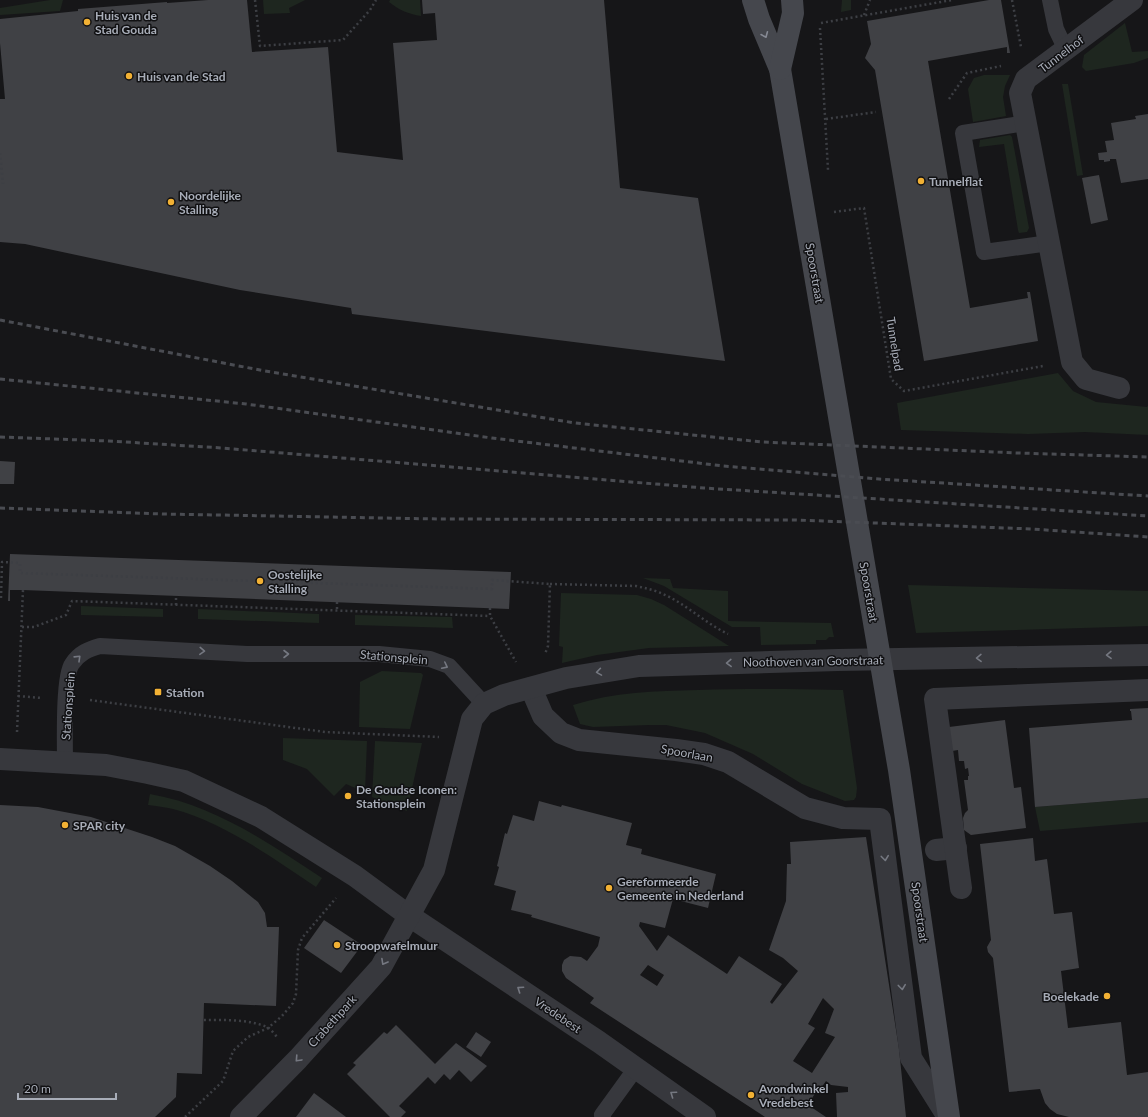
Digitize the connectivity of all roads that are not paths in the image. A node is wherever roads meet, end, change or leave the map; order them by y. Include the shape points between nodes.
1 (754, 0) edge
2 (792, 0) edge
3 (1050, 0) edge
4 (1132, 0) edge
5 (1066, 50) junction
6 (780, 69) junction
7 (1026, 123) junction
8 (1049, 243) junction
9 (1119, 388) dead end
10 (1148, 655) edge
11 (531, 688) junction
12 (1148, 690) edge
13 (484, 704) junction
14 (8, 760) edge
15 (65, 763) junction
16 (880, 819) joint
17 (961, 888) dead end
18 (408, 915) junction
19 (636, 1068) junction
20 (241, 1117) edge
21 (603, 1117) edge
22 (705, 1117) edge
23 (949, 1117) edge

1 -> 6 main road, Spoorstraat via 759,19
2 - 6 main road, Spoorstraat via 793,12
3 - 5 lane via 1056,29
4 - 5 street, Tunnelhof
5 - 7 street, Tunnelhof via 1026,79 1020,93
6 - 23 main road, Spoorstraat via 899,770
7 - 8 street, Tunnelhof
7 - 8 lane via 963,133 984,252
8 - 9 street, Tunnelhof via 1072,362 1086,379
10 -> 11 street, Noothoven van Goorstraat via 639,666 566,678
11 - 13 street, Noothoven van Goorstraat via 504,695
11 - 16 street, Spoorlaan via 543,716 561,733 579,740 704,754 728,762 805,808 843,818
12 - 17 street via 935,699 946,849
15 -> 13 lane, Stationsplein via 68,673 71,664 88,649 100,646 247,654 379,654 430,659 450,666
13 - 18 street via 472,719 434,870
14 - 15 street
15 - 18 street via 106,765 184,781 261,817 355,876
16 -> 23 street, Spoorstraat via 911,1058
19 -> 18 street, Vredebest
18 -> 20 street, Crabethpark via 381,967 298,1059
19 - 21 lane via 602,1114
22 -> 19 street, Vredebest

